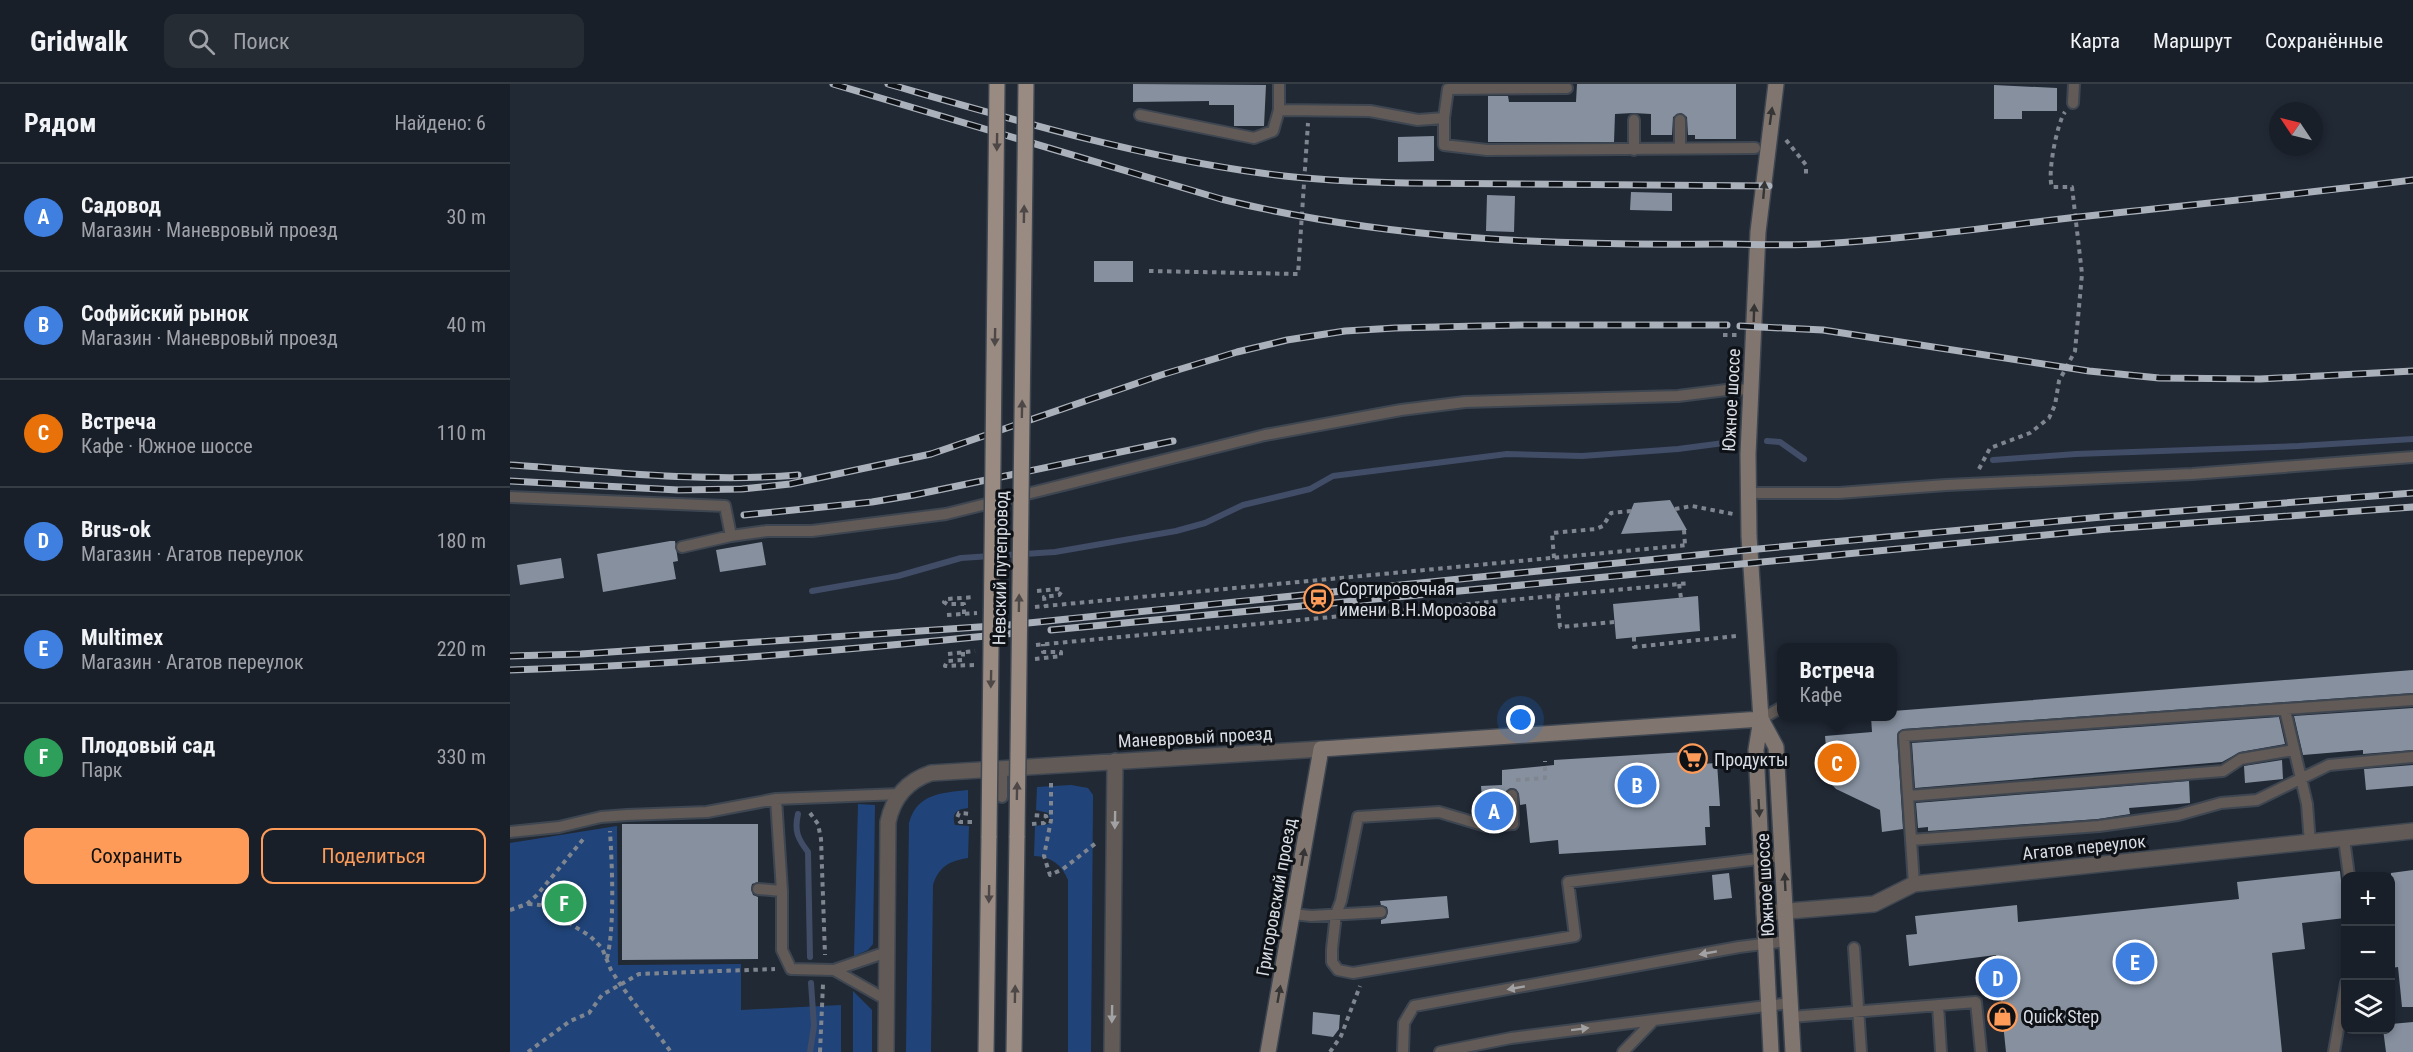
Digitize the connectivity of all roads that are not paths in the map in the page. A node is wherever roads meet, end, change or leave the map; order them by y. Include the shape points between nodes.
1 (997, 84) edge
2 (1026, 84) edge
3 (1279, 84) edge
4 (1776, 84) edge
5 (2074, 84) edge
6 (1567, 88) dead end
7 (2073, 103) road end
8 (1279, 110) junction
9 (1140, 115) dead end
10 (1444, 118) junction
11 (1634, 120) dead end
12 (1680, 120) dead end
13 (1755, 148) dead end
14 (1680, 149) junction
15 (1634, 150) junction
16 (1752, 390) junction
17 (2413, 457) edge
18 (1747, 493) junction
19 (510, 497) edge
20 (731, 536) junction
21 (682, 547) dead end
22 (2413, 700) edge
23 (1777, 710) edge
24 (2285, 710) junction
25 (1761, 719) junction
26 (1322, 749) junction
27 (2294, 750) junction
28 (2413, 757) edge
29 (1115, 761) junction
30 (1002, 768) junction
31 (2301, 779) junction
32 (900, 794) junction
33 (1512, 795) road end
34 (1002, 796) dead end
35 (1908, 796) junction
36 (776, 799) junction
37 (2413, 831) edge
38 (510, 832) edge
39 (2344, 839) junction
40 (1911, 840) junction
41 (2310, 843) junction
42 (1783, 856) junction
43 (1761, 858) junction
44 (2348, 872) edge
45 (1914, 884) junction
46 (758, 890) dead end
47 (782, 891) junction
48 (1786, 911) junction
49 (1381, 912) dead end
50 (1764, 913) junction
51 (1293, 914) junction
52 (1336, 914) junction
53 (1787, 941) junction
54 (1766, 943) junction
55 (1854, 948) dead end
56 (887, 952) junction
57 (829, 970) junction
58 (887, 1000) junction
59 (1938, 1005) junction
60 (1769, 1006) junction
61 (1791, 1010) junction
62 (1858, 1011) junction
63 (2341, 1012) edge
64 (1654, 1020) junction
65 (886, 1052) edge
66 (986, 1052) edge
67 (1014, 1052) edge
68 (1112, 1052) edge
69 (1268, 1052) edge
70 (1403, 1052) edge
71 (1440, 1052) edge
72 (1623, 1052) edge
73 (1771, 1052) edge
74 (1793, 1052) edge
75 (1861, 1052) edge
76 (1941, 1052) edge
77 (1981, 1052) edge
78 (2334, 1052) edge

1 -> 66 main road, Невский путепровод, bridge
67 -> 2 main road, Невский путепровод, bridge
3 - 8 lane
16 -> 4 street, Южное шоссе via 1758,232
5 - 7 lane
6 - 10 lane via 1448,89
8 - 9 lane via 1274,131 1254,138
8 - 10 lane via 1370,111 1418,120
10 - 15 lane via 1444,145 1487,150
11 - 15 lane
12 - 14 lane
13 - 14 lane
14 - 15 lane
16 - 18 street, Южное шоссе
16 - 20 lane via 1465,402 1401,410 1266,435 946,514 812,531
17 - 18 lane via 2192,474 1839,493
18 - 25 street, Южное шоссе
19 - 20 lane via 725,506
20 - 21 lane
22 - 24 lane
23 - 25 lane
24 - 27 lane
24 - 35 lane via 1904,736
25 - 26 street, Маневровый проезд
25 - 42 street, Южное шоссе via 1776,747
25 -> 43 street, Южное шоссе via 1756,750
26 - 29 street, Маневровый проезд
51 -> 26 street, Григоровский проезд
27 - 31 lane
27 - 35 lane via 2241,759 2223,771
28 - 31 lane via 2329,765
29 - 30 street, Маневровый проезд
29 -> 68 street
30 - 32 street, Маневровый проезд via 931,773 918,777
30 - 34 lane
31 - 40 lane via 2257,800 2222,803 2178,814 2099,826
31 - 41 lane
32 - 36 lane
32 - 56 street, Маневровый проезд via 888,822
33 - 52 lane via 1513,824 1486,826 1440,812 1358,817
35 - 40 lane
36 - 38 lane via 707,812 601,818
36 - 47 lane
37 - 39 street, Агатов переулок
39 - 41 street, Агатов переулок
39 - 44 lane
40 - 45 lane
41 - 45 street, Агатов переулок
42 - 43 lane
48 -> 42 street, Южное шоссе
43 - 50 street, Южное шоссе
43 - 52 lane via 1568,882 1575,936 1353,973 1338,970 1332,962
45 - 48 street, Агатов переулок via 1874,904
46 - 47 lane
47 - 57 lane via 782,950 791,969
48 - 50 street, Агатов переулок
48 - 53 street, Южное шоссе
49 - 52 lane
50 - 54 street, Южное шоссе
51 - 52 lane
69 -> 51 street, Григоровский проезд
53 - 54 lane
53 - 61 street, Южное шоссе
54 - 60 street, Южное шоссе
54 -> 70 lane via 1414,1006 1404,1023
55 - 62 lane
56 - 57 lane
56 - 58 street, Маневровый проезд
57 - 58 lane
58 - 65 street, Маневровый проезд
59 - 62 lane
59 - 76 lane
59 - 77 lane via 1976,1002
60 - 61 lane
60 - 64 lane
60 - 73 street, Южное шоссе
61 - 62 lane
61 - 74 street, Южное шоссе
62 - 75 lane
63 - 78 lane
71 -> 64 lane via 1511,1038
64 - 72 lane

